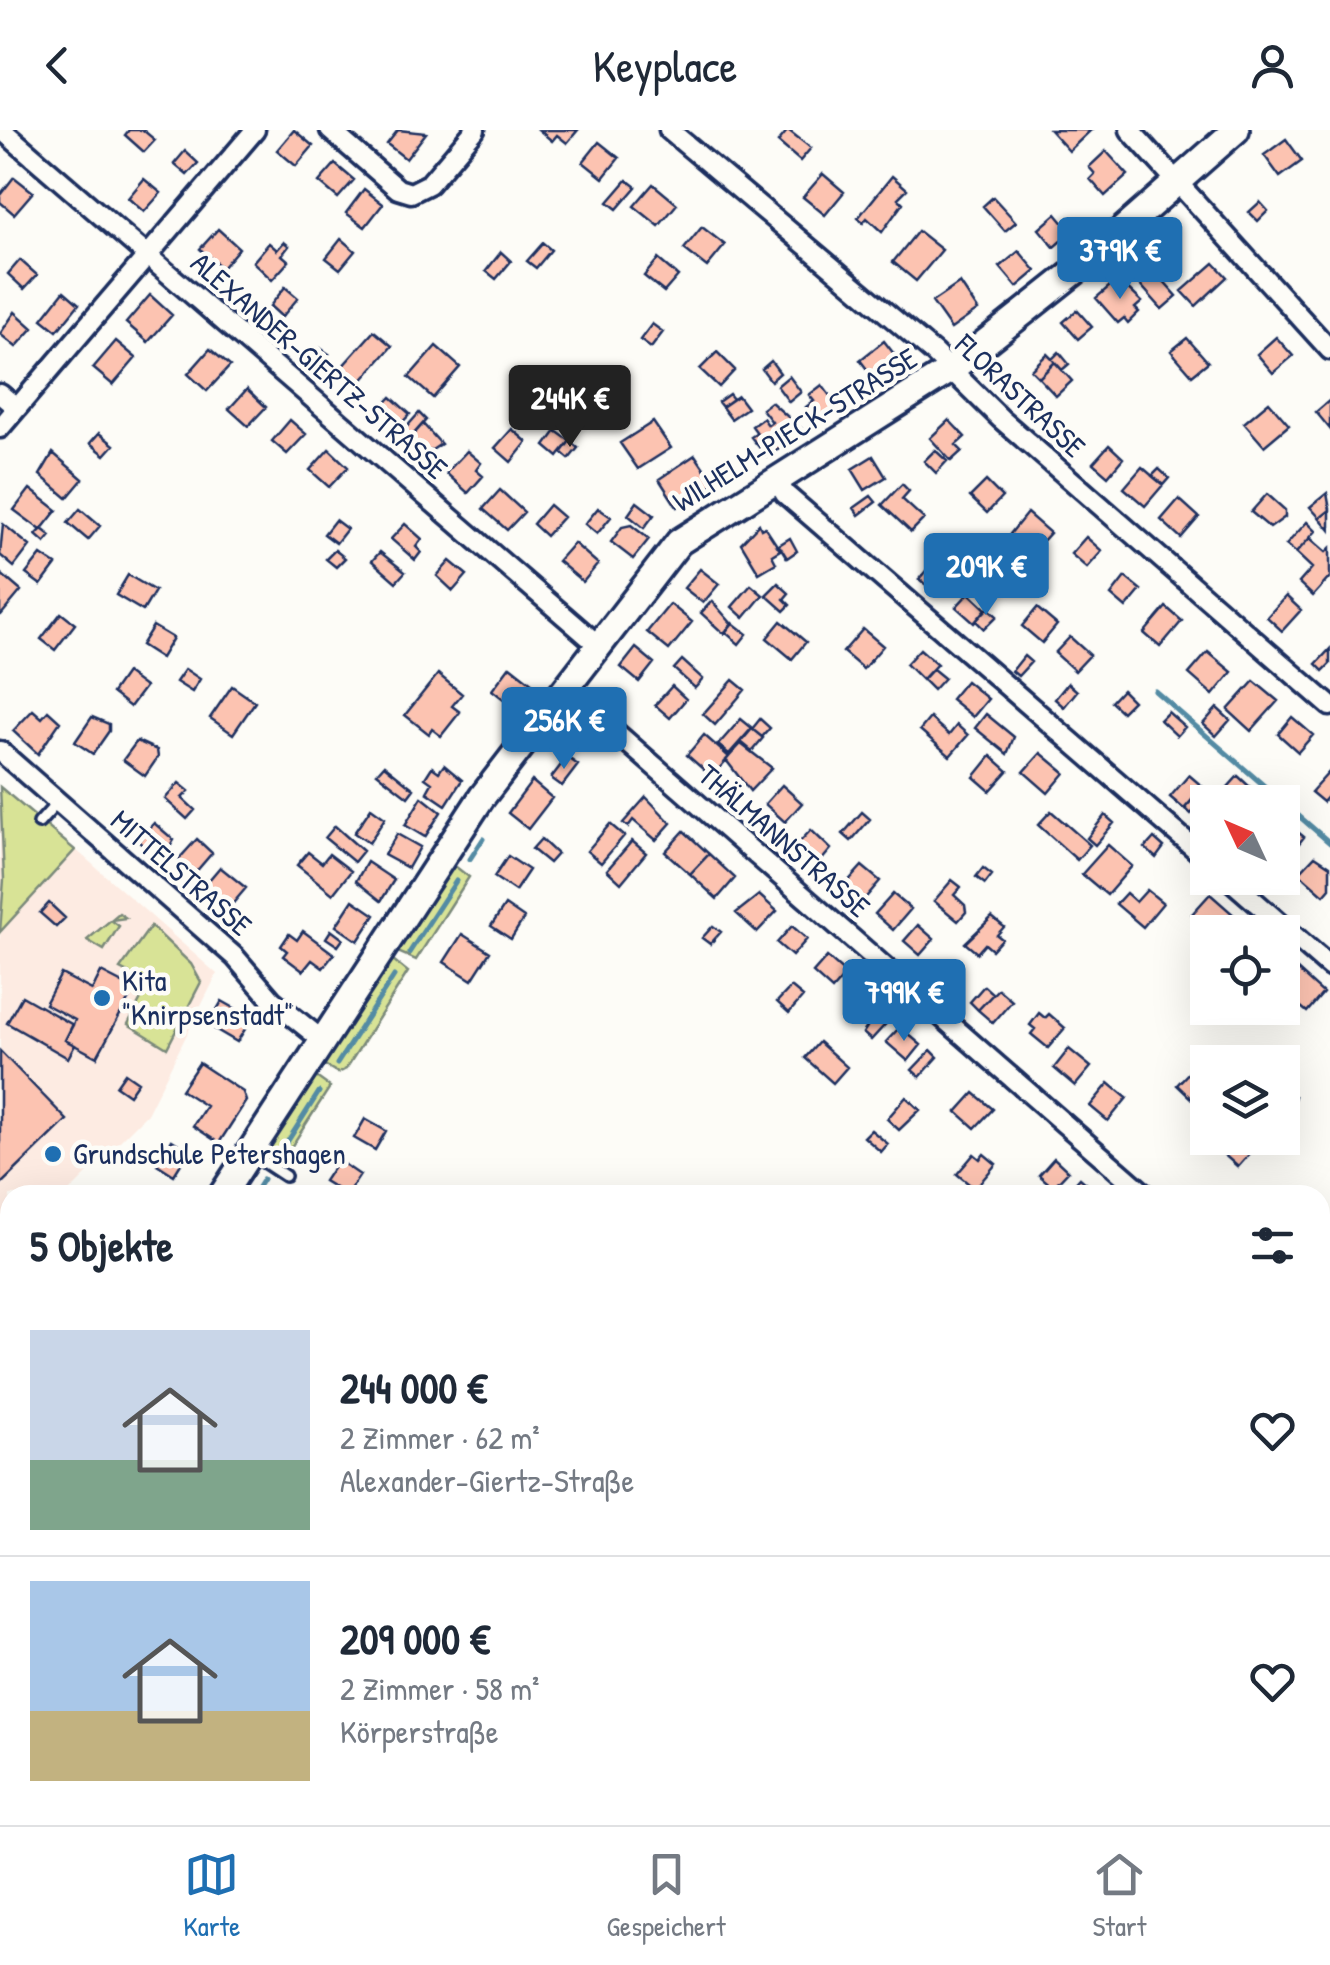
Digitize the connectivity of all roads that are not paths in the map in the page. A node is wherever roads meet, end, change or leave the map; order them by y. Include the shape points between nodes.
1 (2, 130) edge
2 (255, 130) edge
3 (330, 130) edge
4 (474, 130) edge
5 (669, 130) edge
6 (1130, 130) edge
7 (1236, 130) edge
8 (1179, 181) junction
9 (146, 252) junction
10 (1330, 350) edge
11 (952, 369) junction
12 (0, 394) edge
13 (17, 408) junction
14 (0, 428) edge
15 (777, 480) junction
16 (598, 645) junction
17 (565, 688) junction
18 (1330, 706) edge
19 (0, 750) edge
20 (58, 802) junction
21 (39, 822) dead end
22 (1190, 844) edge
23 (1247, 895) edge
24 (1330, 967) edge
25 (322, 1040) junction
26 (249, 1152) junction
27 (286, 1176) dead end
28 (228, 1185) edge
29 (1135, 1185) edge

1 - 9 street, ALEXANDER-GIERTZ-STRASSE
2 - 9 street
3 - 4 street via 398,189 411,192 429,184
5 - 11 street, FLORASTRASSE
6 - 8 street
7 - 8 street, WILHELM-PIECK-STRASSE
8 - 10 street
8 - 11 street, WILHELM-PIECK-STRASSE
9 - 13 street
9 - 16 street, ALEXANDER-GIERTZ-STRASSE
11 - 15 street, WILHELM-PIECK-STRASSE
11 - 18 street, FLORASTRASSE via 1008,426
12 - 13 street
13 - 14 street
15 - 16 street, WILHELM-PIECK-STRASSE via 679,542
15 - 22 street via 785,494
16 - 17 street, WILHELM-PIECK-STRASSE
17 - 25 street, WILHELM-PIECK-STRASSE via 465,821
17 - 29 street, THÄLMANNSTRASSE
19 - 20 street, MITTELSTRASSE
20 - 21 lane
20 - 25 street, MITTELSTRASSE
23 - 24 street
25 - 26 street, WILHELM-PIECK-STRASSE
26 - 27 lane
26 - 28 street, WILHELM-PIECK-STRASSE

